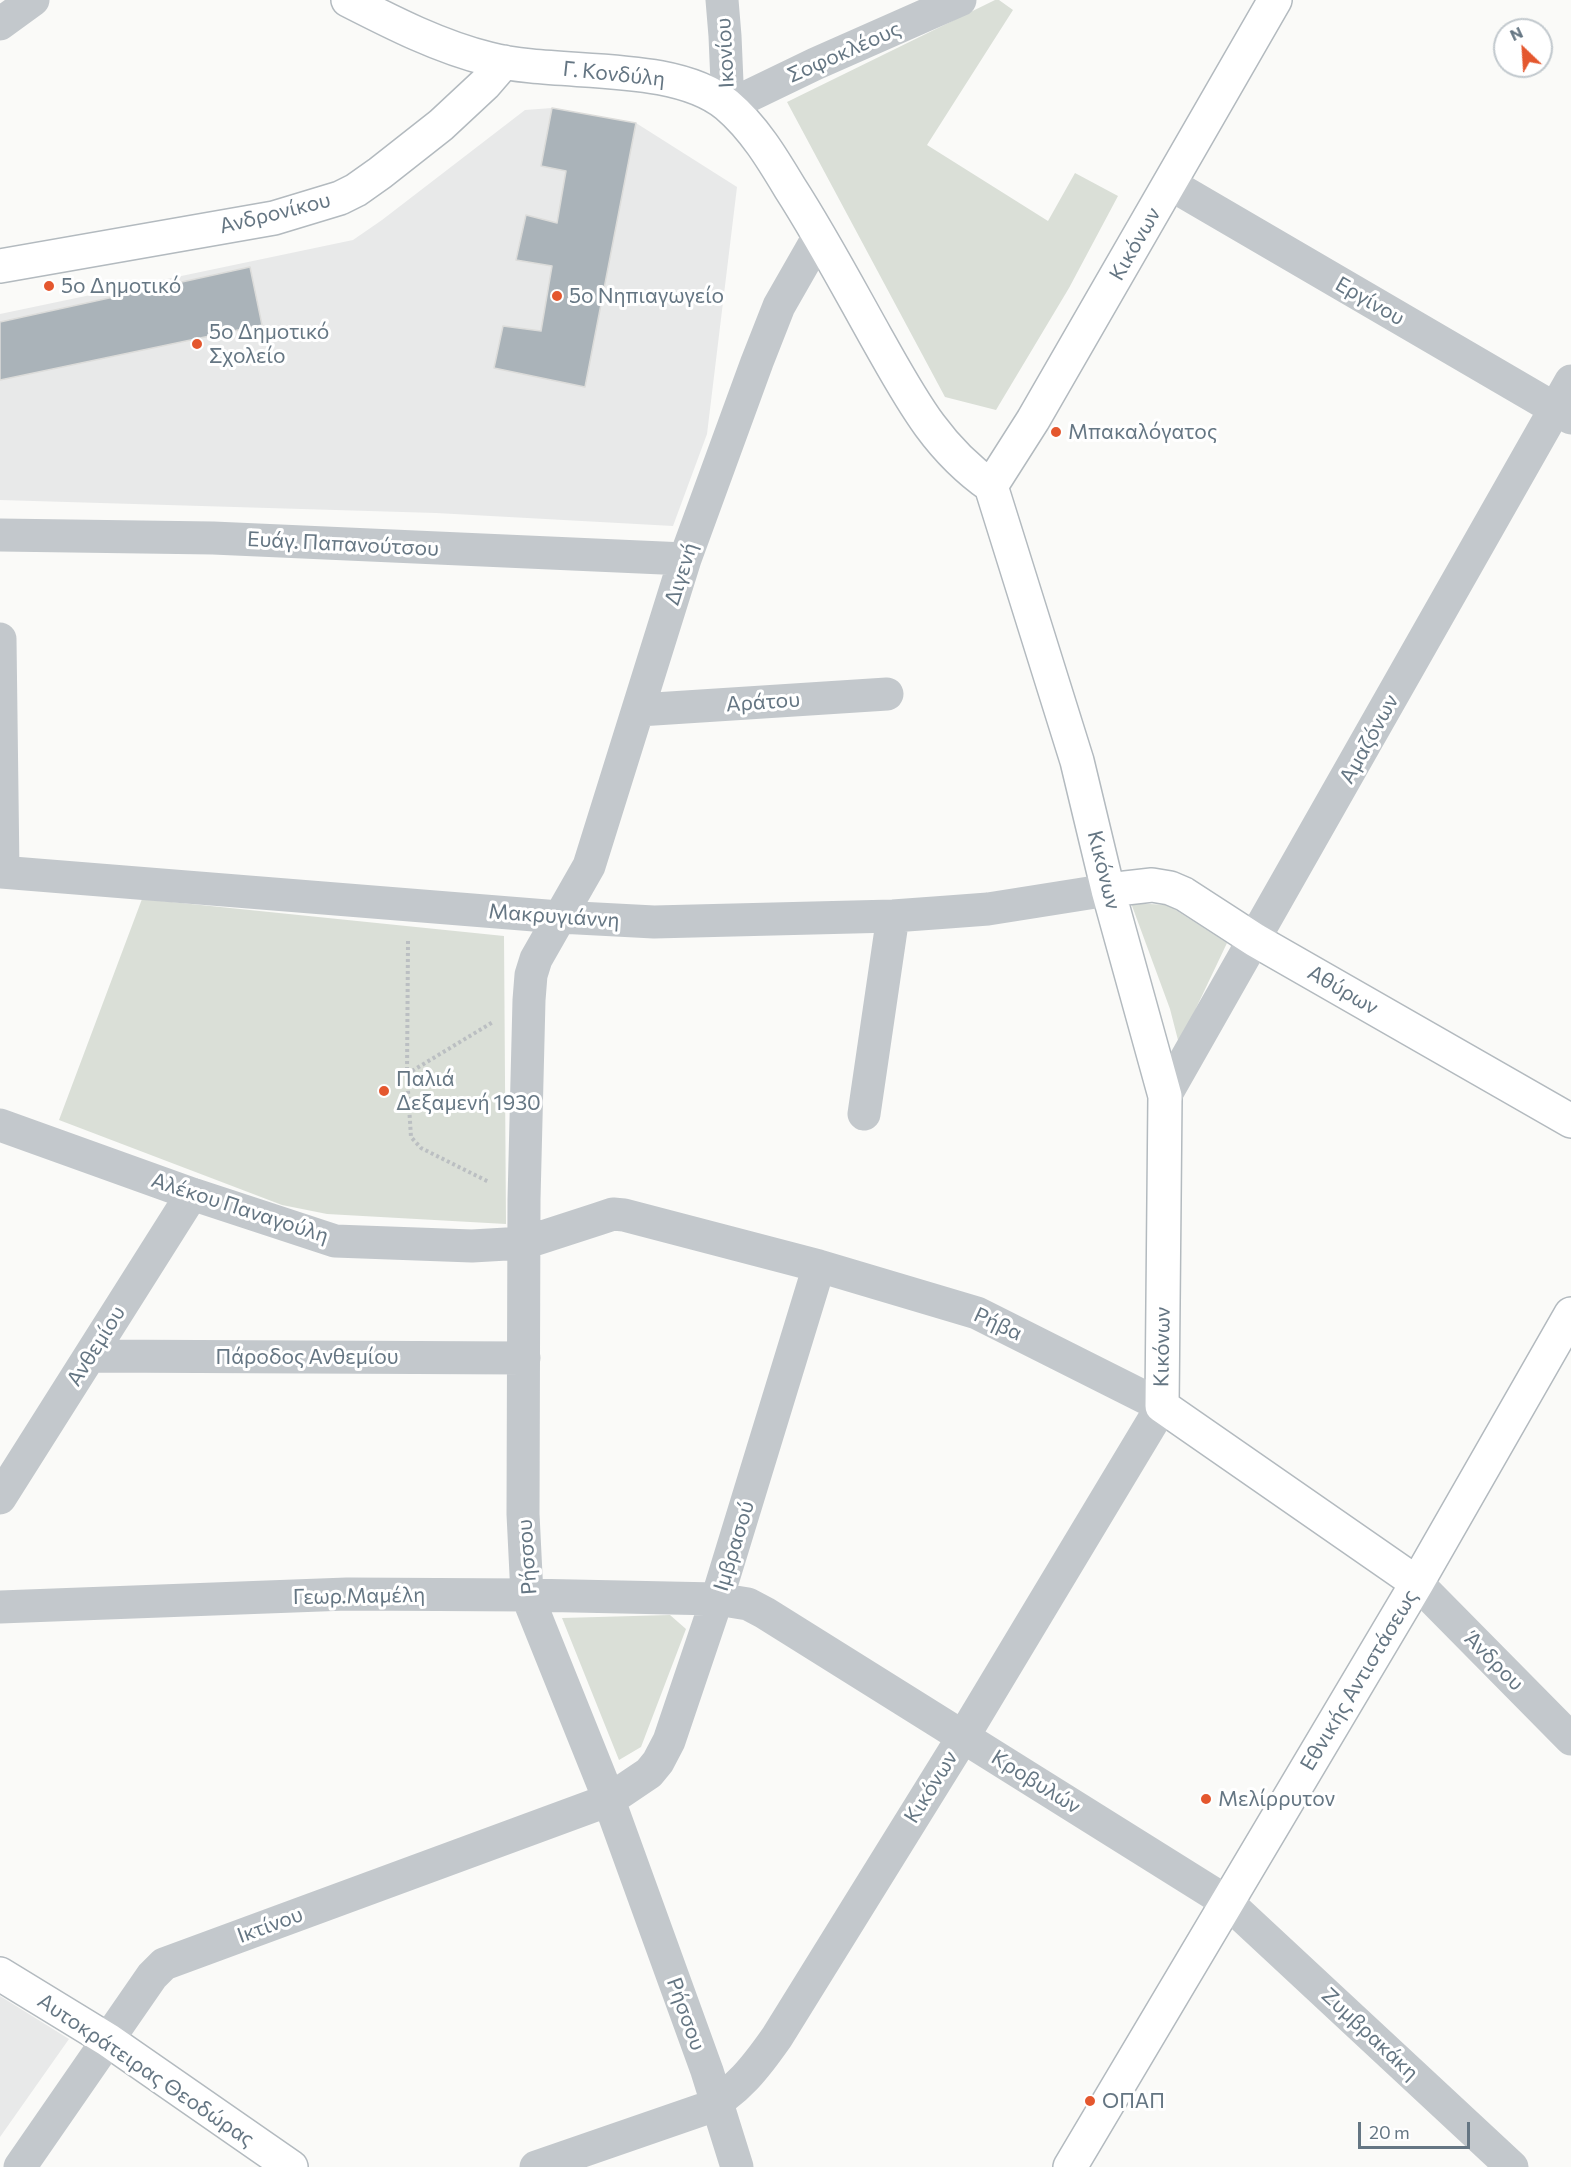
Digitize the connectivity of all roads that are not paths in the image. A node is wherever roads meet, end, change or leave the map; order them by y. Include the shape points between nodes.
1 (33, 0) edge
2 (348, 0) edge
3 (722, 0) edge
4 (960, 0) edge
5 (1275, 0) edge
6 (0, 24) edge
7 (504, 62) junction
8 (728, 106) junction
9 (1170, 183) junction
10 (819, 236) junction
11 (0, 266) edge
12 (1571, 381) edge
13 (1563, 413) edge
14 (992, 486) junction
15 (0, 535) edge
16 (685, 559) junction
17 (0, 639) edge
18 (887, 694) dead end
19 (639, 710) junction
20 (2, 872) edge
21 (1108, 890) junction
22 (893, 916) junction
23 (559, 918) junction
24 (1255, 940) junction
25 (1165, 1096) junction
26 (864, 1114) dead end
27 (1571, 1121) edge
28 (5, 1136) edge
29 (192, 1194) junction
30 (524, 1243) junction
31 (819, 1266) junction
32 (1571, 1314) edge
33 (90, 1356) junction
34 (524, 1358) junction
35 (1162, 1406) junction
36 (0, 1497) edge
37 (1417, 1582) junction
38 (527, 1595) junction
39 (717, 1599) junction
40 (0, 1607) edge
41 (963, 1737) junction
42 (1571, 1739) edge
43 (609, 1800) junction
44 (1227, 1902) junction
45 (0, 1974) edge
46 (108, 2040) junction
47 (718, 2102) junction
48 (20, 2167) edge
49 (291, 2167) edge
50 (536, 2167) edge
51 (737, 2167) edge
52 (1070, 2167) edge
53 (1512, 2167) edge

1 - 6 street
2 - 7 street, Γ. Κονδύλη via 450,47
3 - 8 street, Ικονίου
4 - 8 street, Σοφοκλέους
5 - 9 street, Κικόνων
7 - 8 street, Γ. Κονδύλη via 675,81
7 - 11 street, Ανδρονίκου via 433,132 356,190 339,198 274,218
8 - 10 street, Γ. Κονδύλη via 765,147
9 - 13 street, Εργίνου
9 - 14 street, Κικόνων
10 - 14 street via 921,413 969,471
10 - 16 street, Διγενή via 779,306
12 - 13 street, Αμαζόνων
13 - 24 street, Αμαζόνων
14 - 21 street, Κικόνων via 1077,761
15 - 16 street, Ευάγ. Παπανούτσου via 213,538
16 - 19 street, Διγενή
17 - 20 street
18 - 19 street, Αράτου
19 - 23 street, Διγενή via 590,866
20 - 23 street, Μακρυγιάννη
21 - 22 street, Μακρυγιάννη via 988,909
21 - 24 street, Αθύρων via 1152,885 1170,888
21 - 25 street, Κικόνων
22 - 23 street, Μακρυγιάννη via 663,922
22 - 26 street
23 - 30 street, Ρήσσου via 531,975
24 - 25 street, Αμαζόνων
24 - 27 street, Αθύρων
25 - 35 street, Κικόνων
28 - 29 street, Αλέκου Παναγούλη
29 - 30 street, Αλέκου Παναγούλη via 335,1241 472,1246
29 - 33 street, Ανθεμίου
30 - 31 street, Ρήβα via 613,1214
30 - 34 street, Ρήσσου
31 - 35 street, Ρήβα via 984,1316
31 - 39 street, Ιμβρασού
32 - 37 street, Εθνικής Αντιστάσεως
33 - 34 street, Πάροδος Ανθεμίου
33 - 36 street, Ανθεμίου
34 - 38 street, Ρήσσου
35 - 37 street, Ρήβα
35 - 41 street, Κικόνων
37 - 42 street, Άνδρου
37 - 44 street, Εθνικής Αντιστάσεως
38 - 39 street, Γεωρ.Μαμέλη
38 - 40 street, Γεωρ.Μαμέλη via 347,1594
38 - 43 street, Ρήσσου
39 - 41 street, Κροβυλών via 748,1604 765,1613
39 - 43 street, Ιμβρασού via 678,1717 658,1762 649,1773
41 - 44 street, Κροβυλών
41 - 47 street, Κικόνων via 771,2045 740,2085
43 - 46 street, Ικτίνου via 164,1964
43 - 47 street, Ρήσσου
44 - 52 street, Εθνικής Αντιστάσεως
44 - 53 street, Ζυμβρακάκη
45 - 46 street, Αυτοκράτειρας Θεοδώρας
46 - 48 street, Ικτίνου
46 - 49 street, Αυτοκράτειρας Θεοδώρας
47 - 50 street, Κικόνων via 671,2122
47 - 51 street, Ρήσσου

